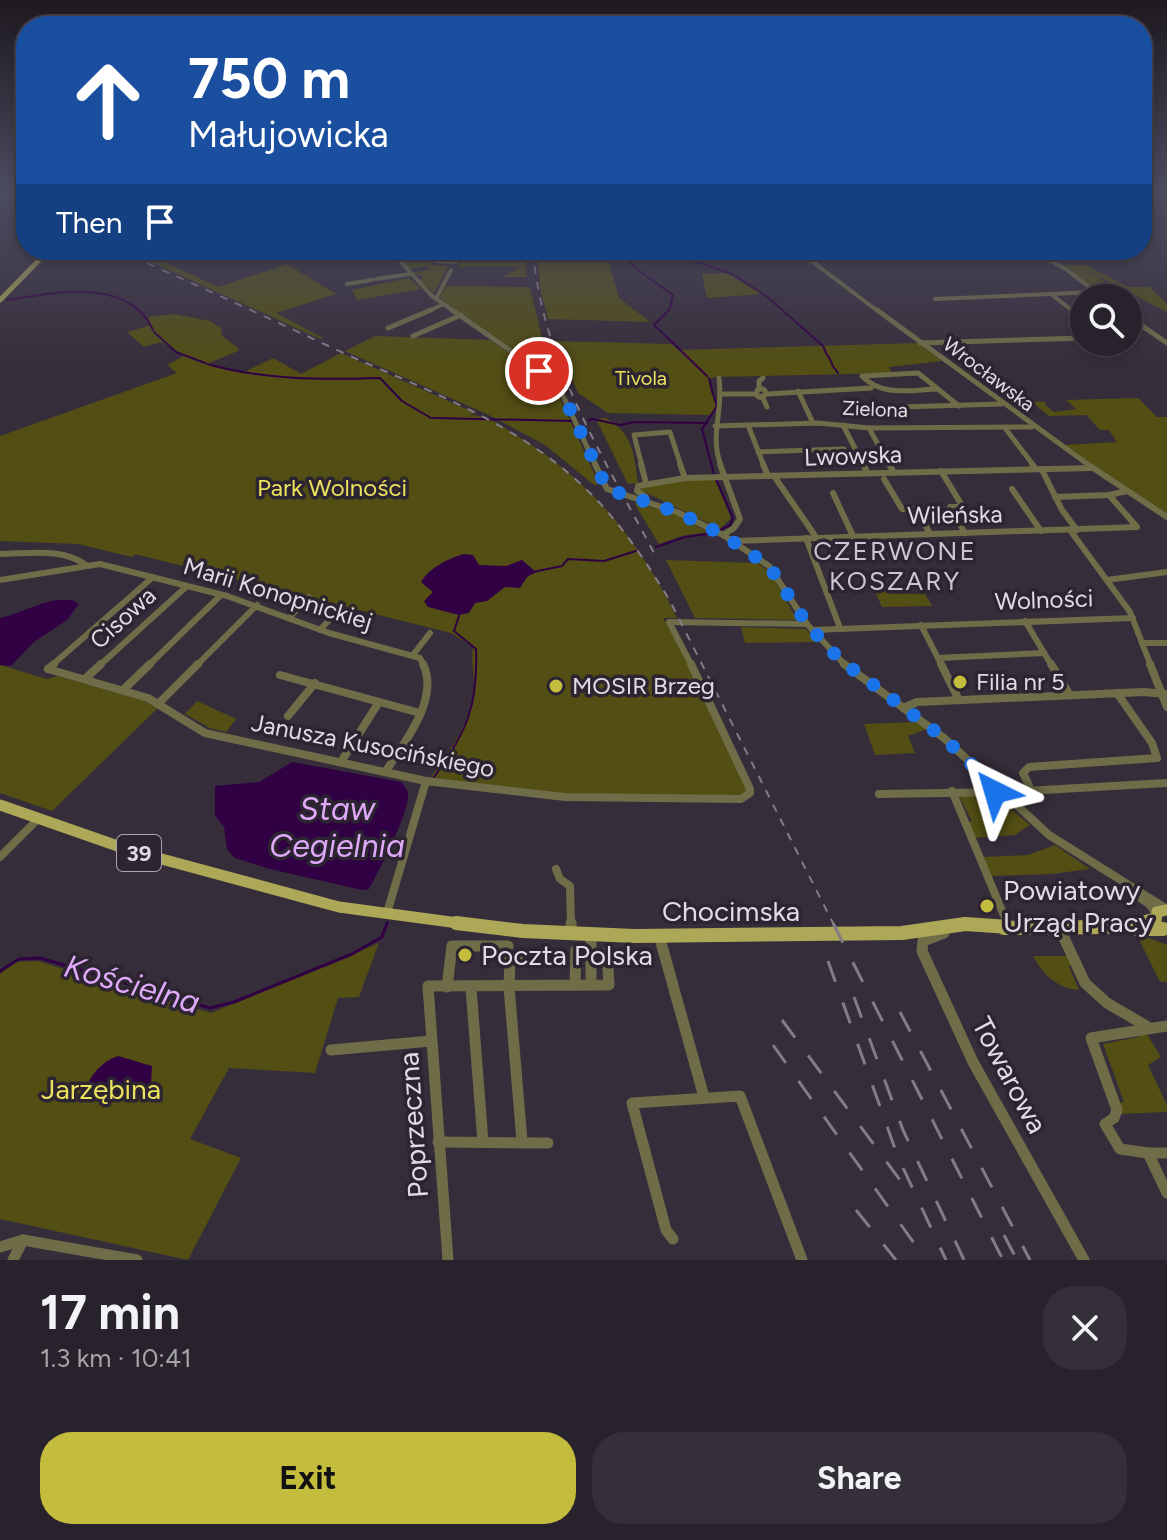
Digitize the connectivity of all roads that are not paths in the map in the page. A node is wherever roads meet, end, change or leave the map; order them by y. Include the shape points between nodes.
1 (39, 260) edge
2 (399, 260) edge
3 (810, 260) edge
4 (1048, 260) edge
5 (435, 261) dead end
6 (456, 262) dead end
7 (451, 270) dead end
8 (411, 274) junction
9 (347, 284) dead end
10 (1086, 284) edge
11 (1070, 293) edge
12 (1051, 294) junction
13 (437, 297) junction
14 (935, 299) dead end
15 (0, 300) edge
16 (444, 304) junction
17 (1070, 309) edge
18 (461, 315) junction
19 (1142, 326) edge
20 (388, 328) dead end
21 (413, 336) dead end
22 (1070, 338) edge
23 (920, 343) junction
24 (1167, 343) edge
25 (719, 378) dead end
26 (871, 388) junction
27 (937, 389) junction
28 (761, 390) junction
29 (798, 391) junction
30 (722, 392) junction
31 (1001, 404) junction
32 (959, 406) junction
33 (767, 407) dead end
34 (901, 407) dead end
35 (813, 423) junction
36 (748, 425) junction
37 (843, 425) junction
38 (715, 426) junction
39 (1033, 427) junction
40 (869, 428) junction
41 (1005, 428) junction
42 (849, 449) junction
43 (758, 452) junction
44 (1092, 468) junction
45 (1039, 469) junction
46 (893, 471) junction
47 (941, 471) junction
48 (867, 472) junction
49 (882, 475) junction
50 (771, 476) junction
51 (719, 477) junction
52 (685, 478) junction
53 (646, 483) junction
54 (1012, 489) dead end
55 (1127, 491) junction
56 (833, 493) dead end
57 (1109, 495) junction
58 (1055, 497) junction
59 (643, 502) junction
60 (955, 517) junction
61 (1167, 517) edge
62 (922, 518) junction
63 (1073, 530) junction
64 (1041, 531) junction
65 (719, 533) junction
66 (965, 533) junction
67 (930, 534) junction
68 (853, 536) junction
69 (816, 537) junction
70 (806, 538) junction
71 (732, 541) junction
72 (0, 554) edge
73 (86, 565) junction
74 (1167, 572) edge
75 (153, 577) junction
76 (0, 580) edge
77 (1107, 580) junction
78 (187, 586) junction
79 (221, 595) junction
80 (309, 597) dead end
81 (257, 605) junction
82 (342, 606) dead end
83 (290, 617) junction
84 (1133, 618) junction
85 (1025, 621) junction
86 (921, 625) junction
87 (810, 627) junction
88 (840, 628) junction
89 (320, 630) junction
90 (430, 633) dead end
91 (1142, 643) junction
92 (1167, 643) edge
93 (1044, 653) junction
94 (413, 655) junction
95 (938, 658) junction
96 (280, 675) dead end
97 (85, 679) junction
98 (315, 683) junction
99 (123, 690) junction
100 (1117, 693) junction
101 (1164, 693) edge
102 (1070, 695) junction
103 (959, 700) junction
104 (379, 702) junction
105 (158, 704) junction
106 (1167, 707) edge
107 (903, 708) junction
108 (420, 713) junction
109 (288, 716) dead end
110 (341, 762) junction
111 (386, 771) junction
112 (426, 781) junction
113 (1167, 783) edge
114 (1031, 790) junction
115 (952, 791) junction
116 (999, 791) junction
117 (750, 793) joint
118 (879, 794) dead end
119 (0, 805) edge
120 (38, 819) junction
121 (0, 857) edge
122 (556, 869) dead end
123 (1114, 878) junction
124 (1139, 898) junction
125 (387, 913) junction
126 (1162, 919) edge
127 (1133, 923) junction
128 (955, 926) junction
129 (1059, 926) junction
130 (1110, 926) junction
131 (1009, 927) junction
132 (659, 935) junction
133 (634, 936) junction
134 (591, 940) junction
135 (572, 941) junction
136 (508, 946) dead end
137 (607, 952) dead end
138 (522, 959) dead end
139 (591, 984) junction
140 (575, 985) junction
141 (447, 987) junction
142 (509, 987) junction
143 (471, 988) junction
144 (1167, 1026) edge
145 (1150, 1028) junction
146 (431, 1041) junction
147 (331, 1050) dead end
148 (704, 1097) junction
149 (522, 1141) junction
150 (438, 1142) junction
151 (483, 1142) junction
152 (548, 1143) dead end
153 (1148, 1153) junction
154 (1167, 1153) edge
155 (1167, 1193) edge
156 (673, 1239) dead end
157 (23, 1240) junction
158 (0, 1247) edge
159 (71, 1254) edge
160 (13, 1260) edge
161 (137, 1260) edge
162 (448, 1260) edge
163 (802, 1260) edge
164 (1084, 1260) edge

1 - 15 main road
2 - 8 street
3 - 23 street, Wrocławska
4 - 10 street
5 - 6 street
7 - 13 street
8 - 9 street
8 - 13 street
11 - 12 street
12 - 14 street
12 - 17 street
13 - 16 street
16 - 18 street
16 - 20 street
18 - 21 street
18 - 59 street via 557,383 605,487
19 - 24 street
22 - 23 street
23 - 31 street, Wrocławska
25 - 30 street
26 - 27 street
26 - 27 street via 862,374 918,373
26 - 29 street
27 - 32 street
28 - 29 street
28 - 30 street
28 - 33 street
29 - 35 street
30 - 38 street
31 - 32 street
31 - 39 street, Wrocławska
32 - 34 street
35 - 36 street, Zielona
35 - 37 street, Zielona
36 - 38 street, Zielona
36 - 43 street
37 - 40 street, Zielona
37 - 42 street
38 - 51 street
39 - 41 street, Zielona
39 - 44 street, Wrocławska
40 - 41 street, Zielona
40 - 46 street
41 - 45 street
42 - 43 street
42 - 48 street
43 - 50 street
44 - 45 street, Lwowska
44 - 55 street, Wrocławska
45 - 47 street, Lwowska
45 - 58 street
46 - 47 street, Lwowska
46 - 49 street, Lwowska
47 - 60 street via 963,507 950,507
48 - 49 street, Lwowska
48 - 50 street, Lwowska
49 - 62 street via 902,509 917,509
50 - 51 street, Lwowska
50 - 69 street via 807,516
51 - 52 street, Lwowska
51 - 65 street via 740,519 734,528
52 - 53 street, Lwowska
52 - 53 street via 670,432 637,433
53 - 59 street via 636,487 646,497
54 - 64 street
55 - 57 street
55 - 61 street, Wrocławska
56 - 68 street
57 - 58 street
57 - 63 street, Wileńska via 1137,527
58 - 63 street
59 - 65 street via 672,509
60 - 62 street
60 - 66 street
62 - 67 street
63 - 64 street, Wileńska
63 - 77 street
64 - 66 street, Wileńska
65 - 71 street
66 - 67 street, Wileńska
67 - 68 street, Wileńska
68 - 69 street, Wileńska
69 - 70 street, Wileńska
70 - 71 street, Wileńska
70 - 88 street
71 - 87 street via 773,570
72 - 73 street via 61,555
73 - 75 street, Marii Konopnickiej
73 - 76 street, Marii Konopnickiej
74 - 77 street
75 - 78 street, Marii Konopnickiej
75 - 97 street, Janusza Kusocińskiego via 48,669
77 - 84 street
78 - 79 street, Marii Konopnickiej
78 - 97 street, Cisowa
79 - 81 street, Marii Konopnickiej
79 - 99 street
80 - 83 street
81 - 83 street, Marii Konopnickiej
81 - 105 street
82 - 89 street
83 - 89 street, Marii Konopnickiej
84 - 85 street, Wolności
84 - 91 street
85 - 86 street, Wolności
85 - 93 street
86 - 88 street, Wolności
86 - 95 street
87 - 88 street, Wolności
87 - 107 street via 846,666
87 - 117 street, Wolności via 669,622
89 - 94 street, Marii Konopnickiej
90 - 94 street
91 - 92 street
91 - 101 street
93 - 95 street
93 - 102 street
94 - 108 street via 427,668
95 - 103 street
96 - 98 street
97 - 99 street, Janusza Kusocińskiego
98 - 104 street
98 - 109 street
99 - 105 street, Janusza Kusocińskiego
100 - 101 street
100 - 102 street
100 - 114 street via 1157,756 1029,767 1023,773
101 - 106 street
102 - 103 street
103 - 107 street via 914,702
104 - 108 street
104 - 110 street
105 - 110 street, Janusza Kusocińskiego via 205,733
107 - 116 street via 944,738
108 - 111 street
110 - 111 street, Janusza Kusocińskiego
111 - 112 street, Janusza Kusocińskiego
112 - 117 street, Janusza Kusocińskiego via 565,797 741,799
112 - 125 street
113 - 114 street
114 - 116 street
115 - 116 street
115 - 118 street
115 - 131 street
116 - 123 street via 1049,835
119 - 120 main road, 39
120 - 121 street
120 - 125 main road, 39 via 132,851 365,912
122 - 135 street via 570,886
123 - 124 street
123 - 126 street
124 - 126 street
124 - 127 street via 1146,913
125 - 135 main road, Chocimska / 39
126 - 127 main road, 39
126 - 130 main road, 39
127 - 130 main road, 39
128 - 131 main road, 39
128 - 132 main road, Chocimska / 39 via 902,933
128 - 164 street, Towarowa via 923,941 922,951 973,1062
129 - 130 main road, 39
129 - 131 main road, 39
129 - 145 street via 1085,983
132 - 133 main road, Chocimska / 39
132 - 148 street
133 - 134 main road, Chocimska / 39
133 - 135 main road, Chocimska / 39
134 - 135 main road, Chocimska / 39
134 - 139 street
135 - 140 street
136 - 141 street via 452,946
137 - 139 street via 609,985
138 - 142 street via 510,959
139 - 140 street
140 - 142 street
141 - 143 street
141 - 146 street, Poprzeczna via 428,986
142 - 143 street
142 - 149 street
143 - 151 street
144 - 145 street
145 - 153 street via 1091,1038 1117,1110 1105,1124 1114,1146 1122,1152
146 - 147 street
146 - 150 street, Poprzeczna
148 - 156 street via 632,1103 666,1230
148 - 163 street via 740,1096
149 - 151 street
149 - 152 street
150 - 151 street
150 - 162 street, Poprzeczna
153 - 154 street
153 - 155 street
157 - 158 street
157 - 159 street
157 - 160 street
159 - 161 street

